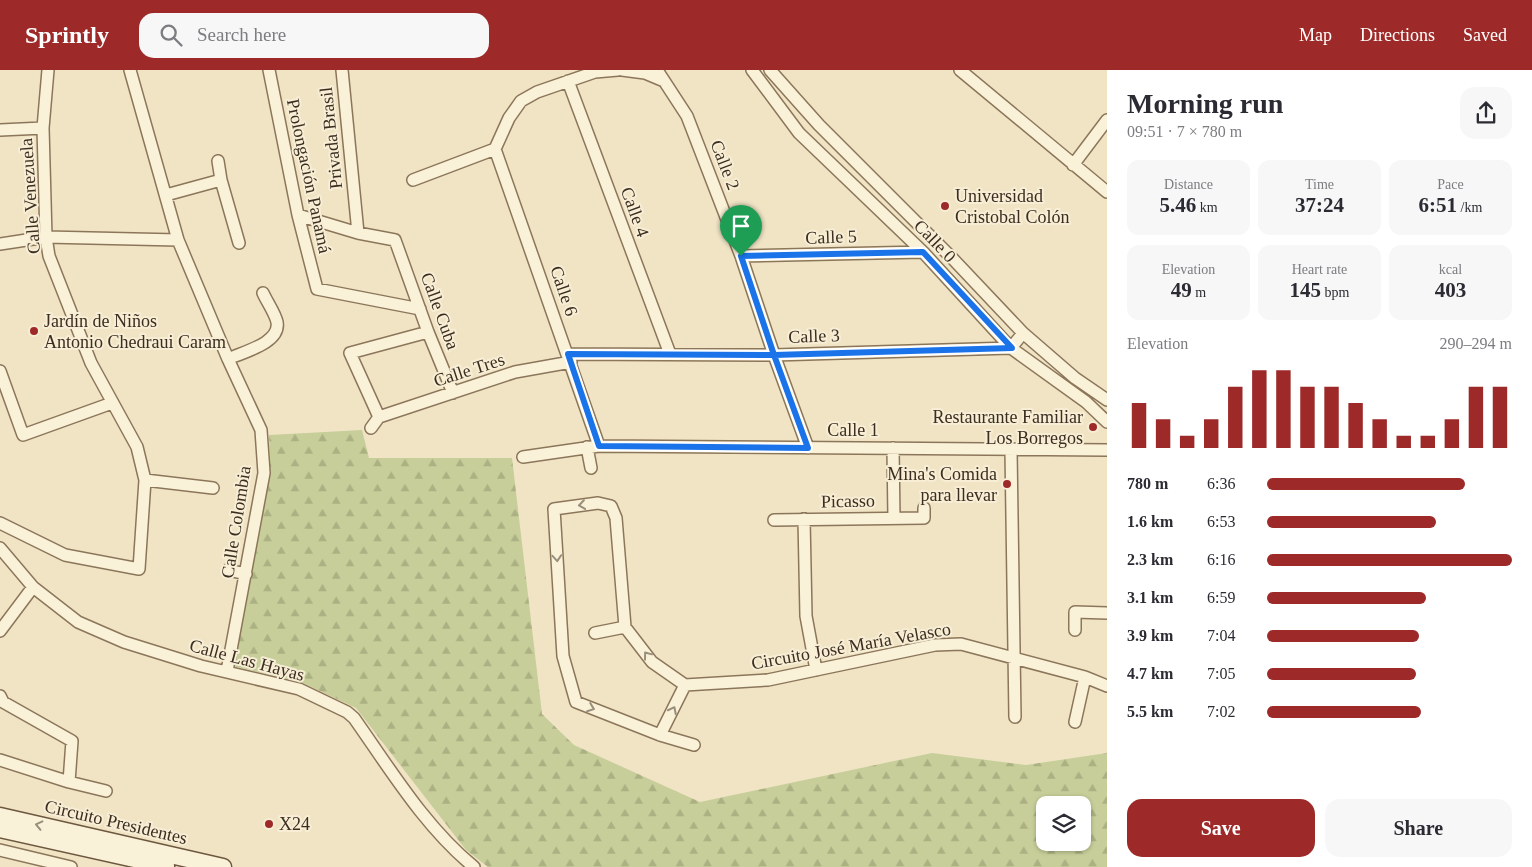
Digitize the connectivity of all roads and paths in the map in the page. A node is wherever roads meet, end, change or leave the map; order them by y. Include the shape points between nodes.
1 (48, 70) edge
2 (130, 70) edge
3 (269, 70) edge
4 (342, 70) edge
5 (618, 70) edge
6 (622, 70) edge
7 (657, 70) edge
8 (752, 70) edge
9 (770, 70) edge
10 (960, 70) edge
11 (568, 81) junction
12 (664, 81) junction
13 (1107, 120) edge
14 (43, 128) junction
15 (0, 130) edge
16 (495, 149) junction
17 (218, 161) dead end
18 (1073, 165) junction
19 (221, 180) junction
20 (413, 180) dead end
21 (1107, 192) edge
22 (166, 195) junction
23 (298, 215) junction
24 (358, 233) junction
25 (46, 237) junction
26 (178, 240) junction
27 (239, 243) dead end
28 (0, 244) edge
29 (923, 252) junction
30 (741, 256) junction
31 (263, 293) dead end
32 (420, 309) junction
33 (428, 332) junction
34 (1023, 333) junction
35 (1012, 348) junction
36 (670, 354) junction
37 (774, 355) junction
38 (569, 358) junction
39 (228, 359) junction
40 (0, 371) edge
41 (453, 393) junction
42 (1107, 400) edge
43 (112, 403) junction
44 (379, 417) junction
45 (1107, 422) edge
46 (371, 428) dead end
47 (599, 446) junction
48 (587, 448) junction
49 (808, 448) junction
50 (893, 448) junction
51 (1011, 450) junction
52 (1107, 450) edge
53 (523, 457) dead end
54 (590, 468) dead end
55 (145, 480) junction
56 (213, 488) dead end
57 (924, 513) dead end
58 (894, 518) junction
59 (804, 519) junction
60 (774, 520) dead end
61 (0, 523) edge
62 (0, 548) edge
63 (228, 570) dead end
64 (246, 574) junction
65 (33, 587) junction
66 (1107, 613) edge
67 (625, 626) junction
68 (1075, 630) dead end
69 (0, 631) edge
70 (595, 633) dead end
71 (1013, 657) junction
72 (816, 670) junction
73 (227, 671) junction
74 (1085, 677) junction
75 (684, 685) junction
76 (1107, 686) edge
77 (0, 696) edge
78 (1015, 717) dead end
79 (1075, 722) dead end
80 (660, 735) junction
81 (694, 745) dead end
82 (0, 760) edge
83 (69, 782) junction
84 (106, 791) dead end
85 (0, 816) edge
86 (0, 829) edge
87 (0, 850) edge
88 (71, 867) edge
89 (172, 867) edge
90 (223, 867) edge
91 (474, 867) edge

1 - 14 street, Calle Venezuela
2 - 22 street, Calle Colombia
3 - 23 street, Prolongación Panamá
4 - 24 street, Privada Brasil
5 - 11 street via 595,72
6 - 12 street via 645,73
7 - 12 street, Calle 2
8 - 29 street, Calle 0 via 799,133
9 - 34 street via 819,125
10 - 18 street
11 - 16 street via 521,101
11 - 36 street, Calle 4
12 - 30 street, Calle 2 via 687,116
13 - 18 street
14 - 15 street
14 - 25 street, Calle Venezuela
16 - 20 street
16 - 38 street, Calle 6
17 - 19 street
18 - 21 street
19 - 22 street
19 - 27 street
22 - 26 street, Calle Colombia
23 - 24 street
23 - 32 street, Prolongación Panamá via 317,289
24 - 32 street, Calle Cuba via 396,240
25 - 26 street
25 - 28 street
25 - 43 street, Calle Venezuela via 49,256 91,363
26 - 39 street, Calle Colombia
29 - 30 street, Calle 5
29 - 35 street, Calle 0
30 - 37 street, Calle 2
31 - 39 street via 277,322 275,333 269,341
32 - 33 street, Calle Cuba
33 - 41 street, Calle Cuba
33 - 44 street via 350,353
34 - 35 street
34 - 42 street via 1075,378
35 - 37 street, Calle 3
35 - 45 street, Calle 0 via 1086,402
36 - 37 street, Calle 3
36 - 38 street, Calle 3
37 - 49 street, Calle 2
38 - 41 street, Calle Tres
38 - 47 street, Calle 6
39 - 64 street, Calle Colombia via 261,430 264,473
40 - 43 street via 23,434
41 - 44 street, Calle Tres
43 - 55 street, Calle Venezuela via 137,448
44 - 46 street
47 - 48 street, Calle 1
47 - 49 street, Calle 1
48 - 53 street, Calle 1
48 - 54 street
49 - 50 street, Calle 1
50 - 51 street, Calle 1
50 - 58 street
51 - 52 street, Calle 1
51 - 71 street
55 - 56 street
55 - 61 street, Calle Venezuela via 139,569 65,555
57 - 58 street, Picasso
58 - 59 street, Picasso
59 - 60 street, Picasso
59 - 72 street via 806,616
62 - 65 street, Calle Las Hayas
63 - 64 street
64 - 73 street, Calle Colombia
65 - 69 street
65 - 73 street, Calle Las Hayas via 78,622 124,642
66 - 68 street via 1075,612
67 - 70 street
75 -> 67 street via 652,662
67 -> 80 street via 616,518 611,506 598,503 554,509 563,656 576,702
71 - 72 street, Circuito José María Velasco via 961,644 935,645
71 - 74 street, Circuito José María Velasco
71 - 78 street
72 - 75 street, Circuito José María Velasco via 768,680
73 - 91 street, Calle Las Hayas via 299,690 347,712 424,815 457,853
74 - 76 street, Circuito José María Velasco
74 - 79 street
80 -> 75 street
77 - 83 street via 3,702 72,741
80 - 81 street
82 - 83 street
83 - 84 street
90 -> 85 main road, Circuito Presidentes
86 - 89 main road, Circuito Presidentes
87 - 88 street

